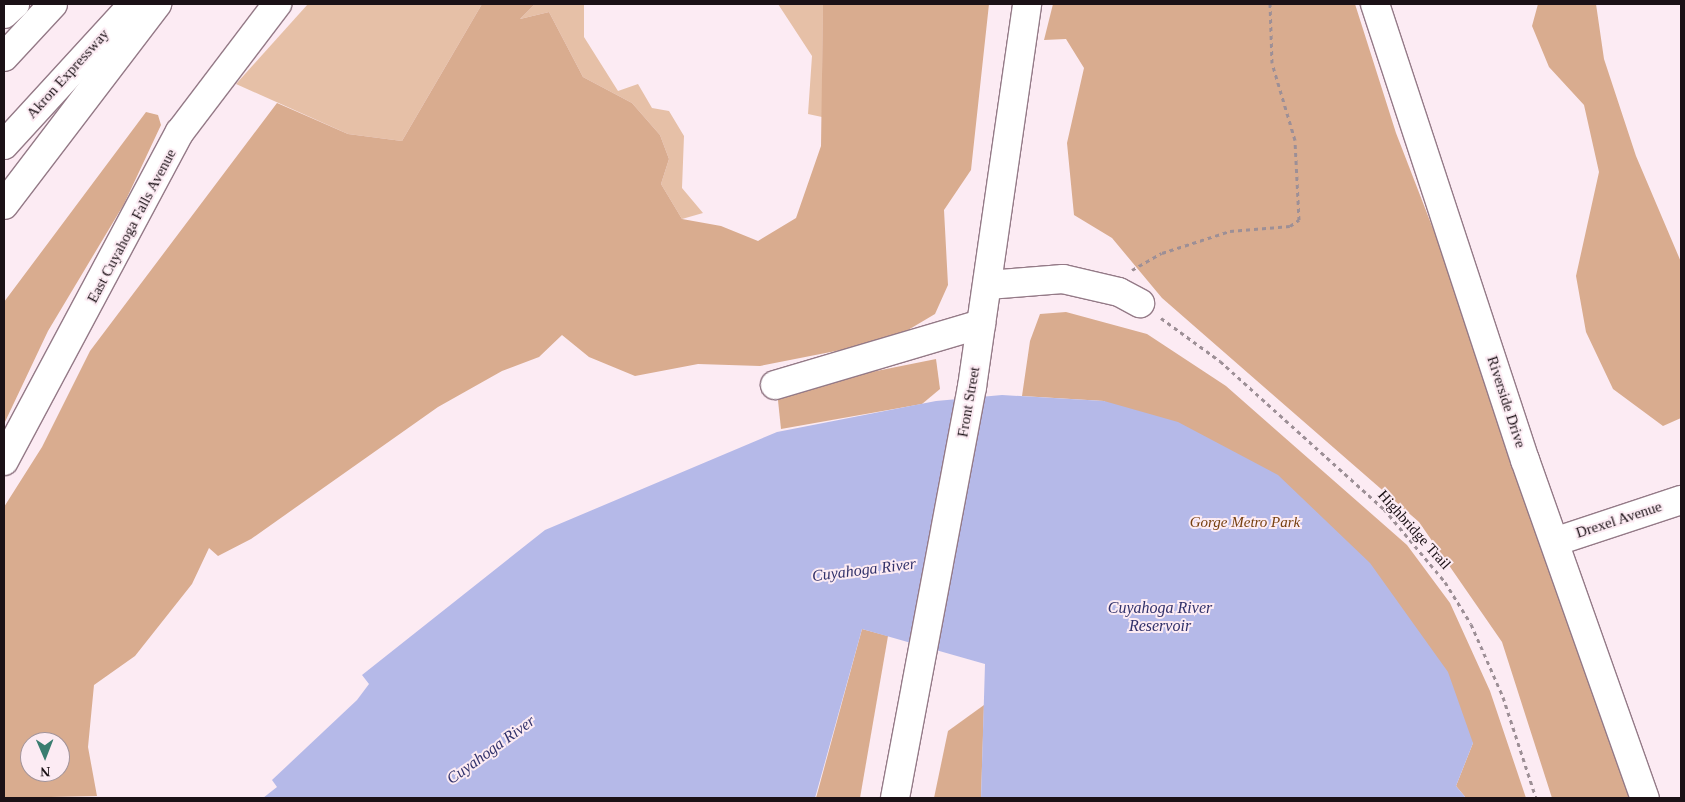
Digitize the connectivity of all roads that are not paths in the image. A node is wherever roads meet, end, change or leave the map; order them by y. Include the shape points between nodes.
1 (15, 4) edge
2 (52, 4) edge
3 (133, 4) edge
4 (157, 4) edge
5 (277, 4) edge
6 (1027, 4) edge
7 (1375, 4) edge
8 (4, 14) edge
9 (4, 57) edge
10 (4, 145) edge
11 (4, 205) edge
12 (988, 285) junction
13 (1140, 303) road end
14 (981, 324) junction
15 (775, 385) dead end
16 (4, 460) edge
17 (1681, 500) edge
18 (1557, 541) junction
19 (895, 798) edge
20 (1645, 798) edge

1 - 8 main road
2 - 9 main road
3 - 10 main road, Akron Expressway
4 - 11 main road
5 - 16 main road, East Cuyahoga Falls Avenue via 180,132
6 - 12 main road, Front Street
7 - 18 main road, Riverside Drive via 1525,460
12 - 13 main road via 1063,279 1109,290
12 - 14 main road, Front Street
14 - 15 main road
14 - 19 main road, Front Street
17 - 18 main road, Drexel Avenue
18 - 20 main road, Riverside Drive

